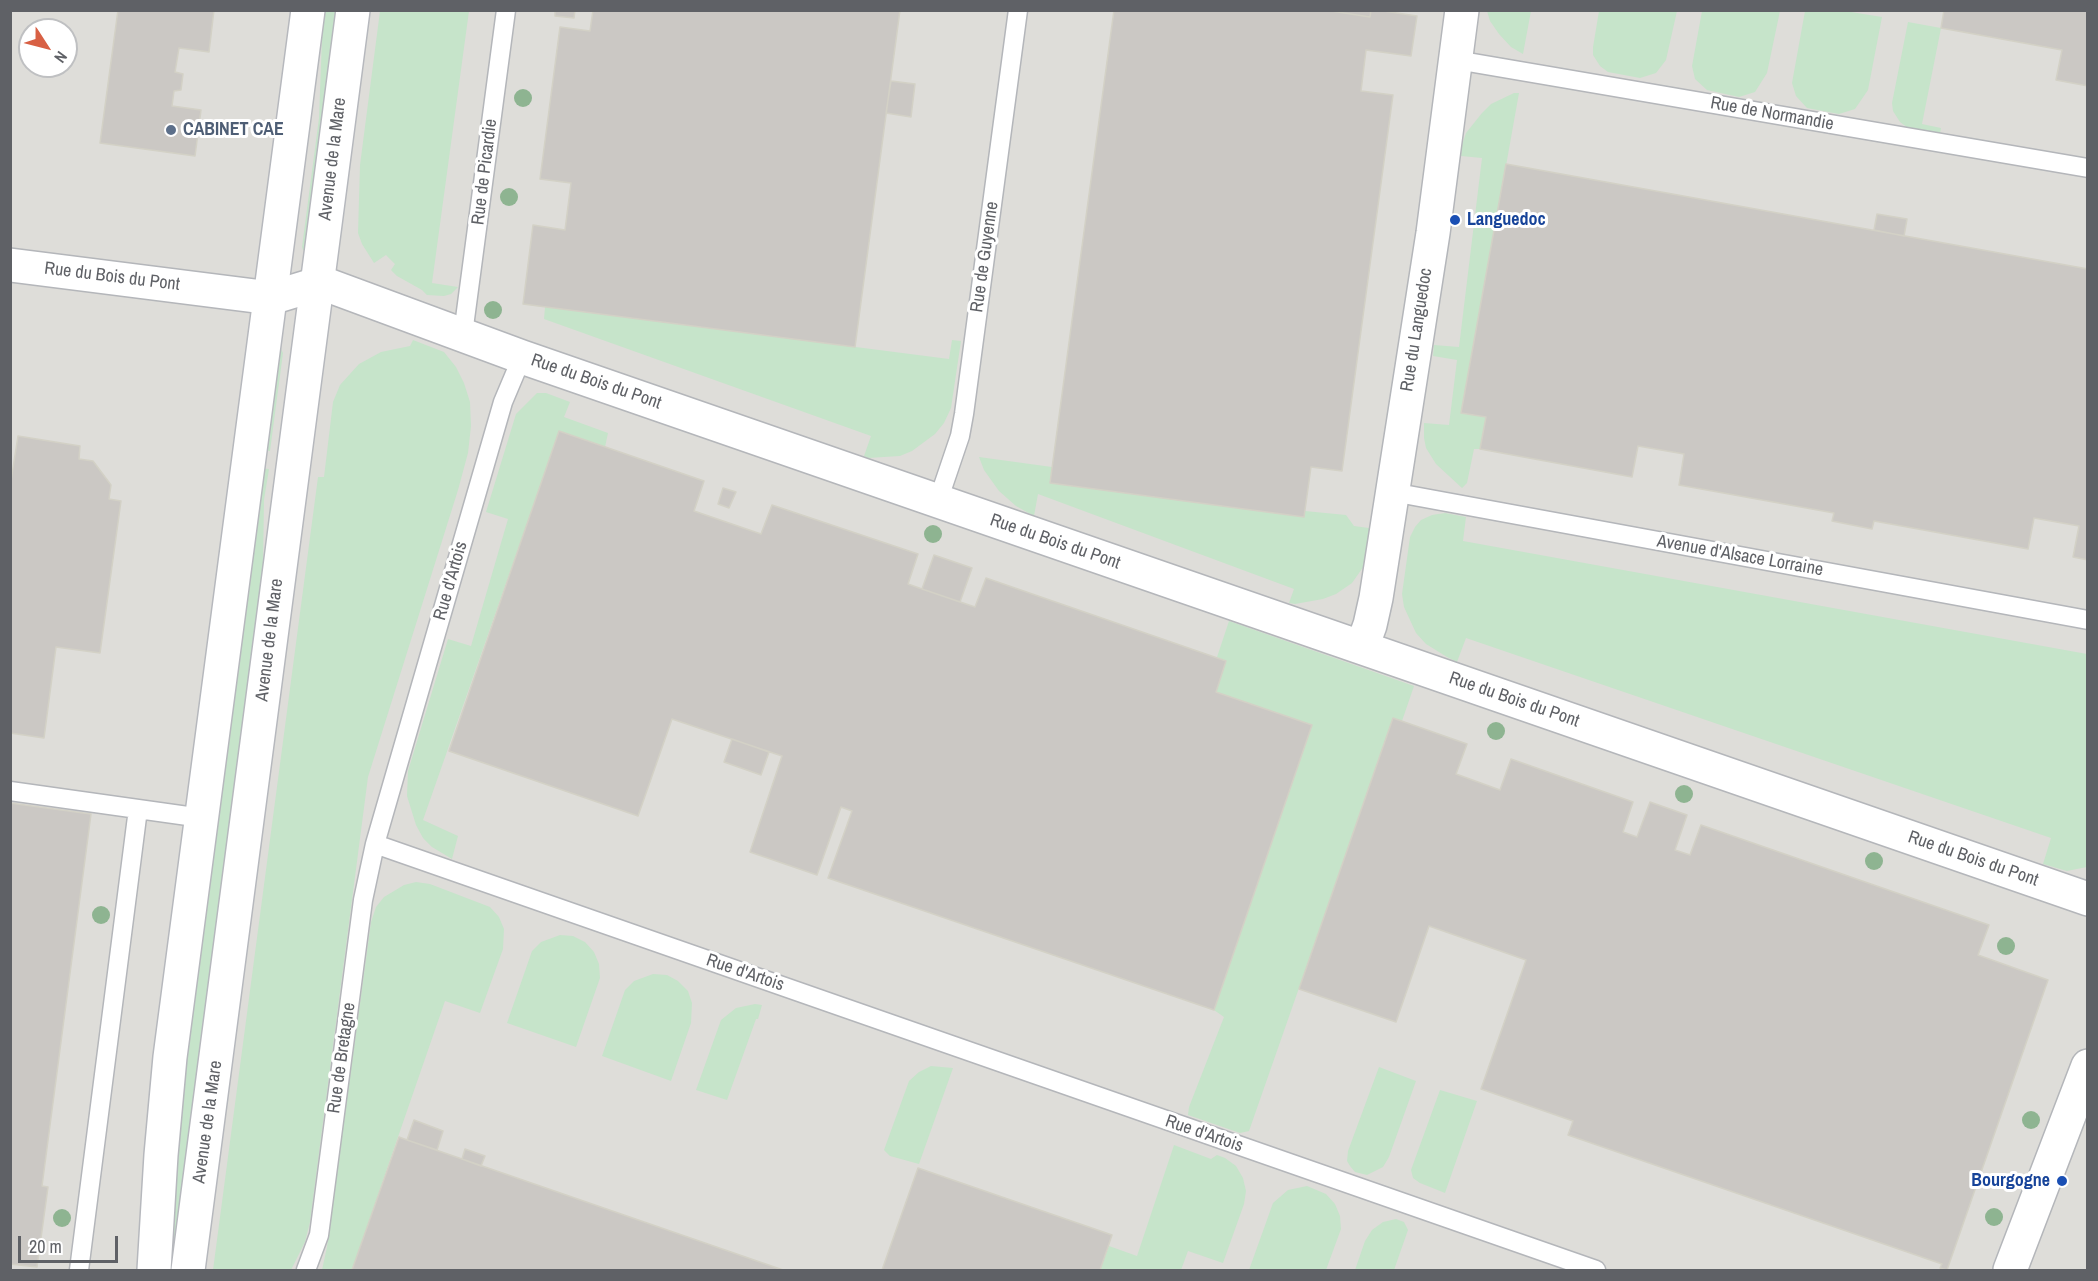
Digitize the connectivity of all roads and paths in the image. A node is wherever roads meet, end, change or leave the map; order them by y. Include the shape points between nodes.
1 (308, 10) edge
2 (352, 10) edge
3 (506, 10) edge
4 (1018, 10) edge
5 (1462, 10) edge
6 (1456, 60) junction
7 (2088, 168) edge
8 (10, 265) edge
9 (317, 284) junction
10 (271, 298) junction
11 (463, 334) junction
12 (522, 357) junction
13 (1392, 492) junction
14 (938, 501) junction
15 (2088, 620) edge
16 (1362, 647) junction
17 (10, 791) edge
18 (138, 809) junction
19 (202, 818) junction
20 (375, 844) junction
21 (2088, 899) edge
22 (2088, 1066) edge
23 (79, 1270) edge
24 (154, 1270) edge
25 (188, 1270) edge
26 (306, 1270) edge
27 (1596, 1270) edge
28 (2010, 1270) edge

1 - 10 street
2 - 9 street, Avenue de la Mare
3 - 11 lane, Rue de Picardie
4 - 14 lane, Rue de Guyenne via 964,414
5 - 6 street, Rue du Languedoc
6 - 7 lane, Rue de Normandie
6 - 13 street, Rue du Languedoc
8 - 10 street, Rue du Bois du Pont
9 - 10 street, Rue du Bois du Pont
9 - 11 street, Rue du Bois du Pont
9 - 25 street, Avenue de la Mare
10 - 19 street
11 - 12 street, Rue du Bois du Pont
12 - 14 street, Rue du Bois du Pont
12 - 20 lane, Rue d'Artois via 503,402
13 - 15 lane, Avenue d'Alsace Lorraine
13 - 16 street, Rue du Languedoc via 1374,612
14 - 16 street, Rue du Bois du Pont
16 - 21 street, Rue du Bois du Pont
17 - 18 lane
18 - 19 lane
18 - 23 lane
19 - 24 street via 170,1057
20 - 26 lane, Rue de Bretagne via 363,900 319,1235
20 - 27 lane, Rue d'Artois
22 - 28 street

